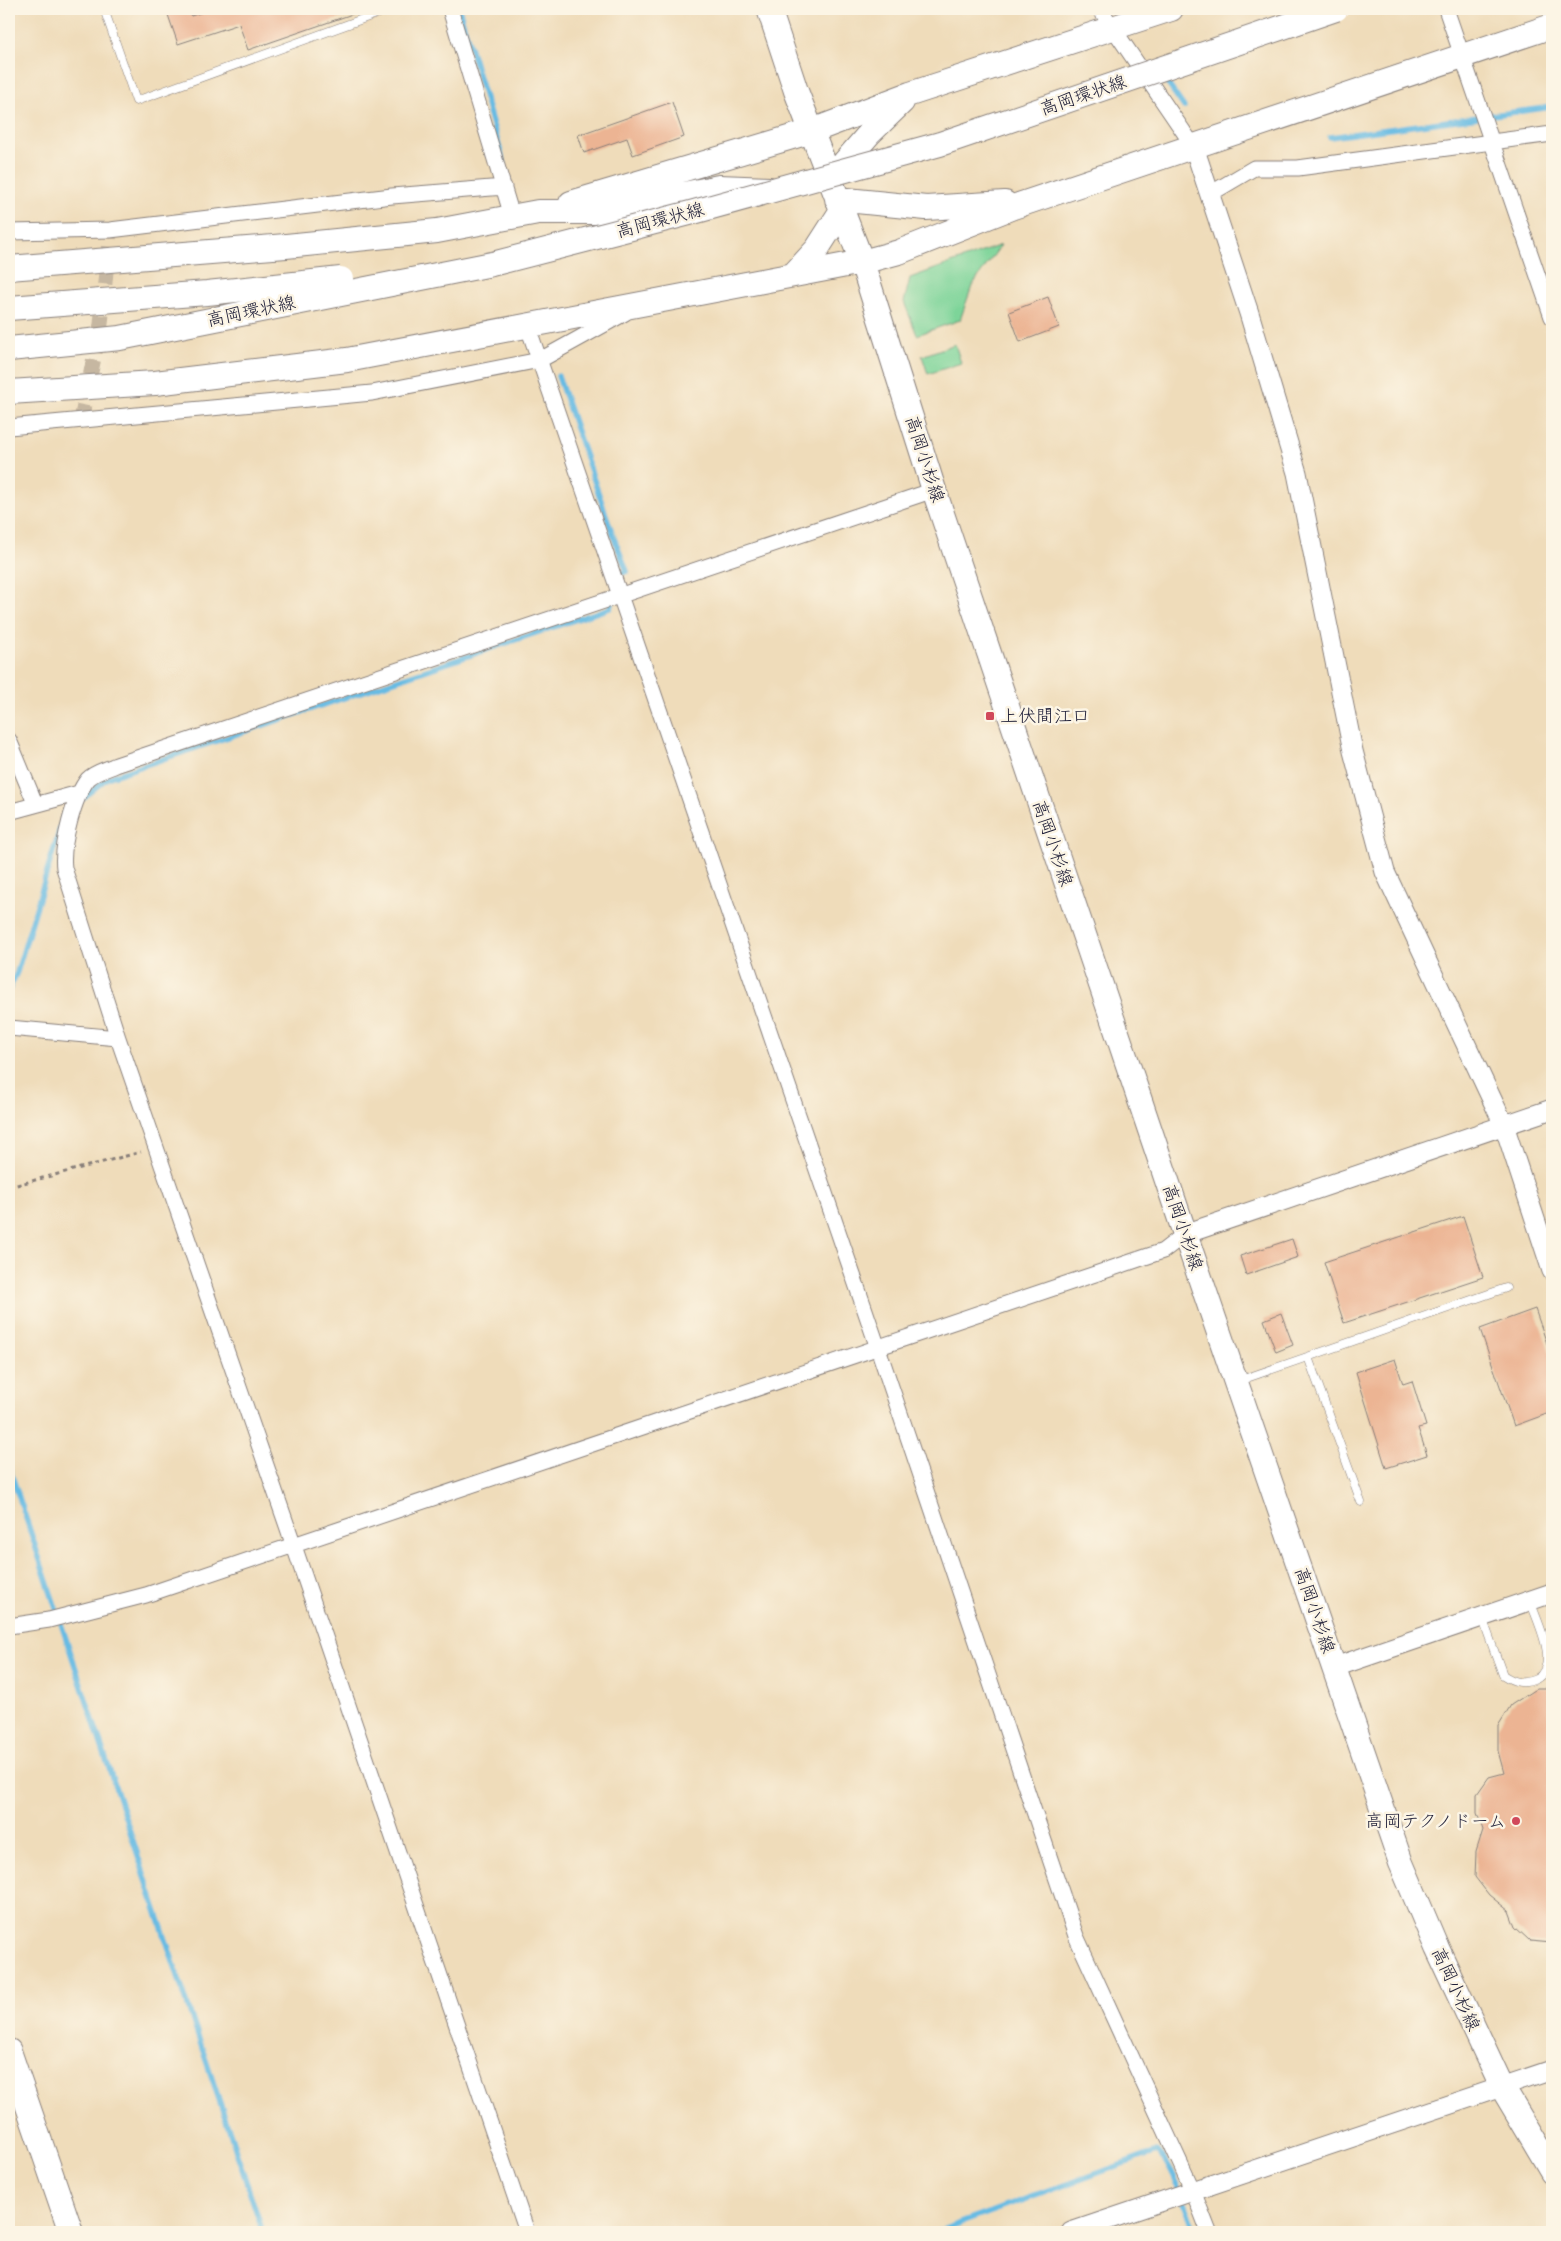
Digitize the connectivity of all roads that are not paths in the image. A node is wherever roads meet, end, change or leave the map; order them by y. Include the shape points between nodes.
1 (104, 9) edge
2 (390, 9) edge
3 (450, 9) edge
4 (769, 9) edge
5 (1100, 9) edge
6 (1171, 9) edge
7 (1336, 9) edge
8 (1446, 9) edge
9 (1552, 26) edge
10 (1113, 28) junction
11 (1463, 57) junction
12 (910, 94) junction
13 (812, 132) junction
14 (1552, 134) edge
15 (1493, 142) junction
16 (1194, 147) junction
17 (504, 187) junction
18 (836, 194) junction
19 (1210, 194) junction
20 (1030, 201) junction
21 (538, 212) junction
22 (512, 216) junction
23 (9, 232) edge
24 (862, 262) junction
25 (492, 264) junction
26 (9, 268) edge
27 (793, 275) junction
28 (643, 304) junction
29 (9, 308) edge
30 (1552, 317) edge
31 (528, 327) junction
32 (9, 349) edge
33 (540, 360) junction
34 (9, 392) edge
35 (9, 427) edge
36 (934, 490) junction
37 (617, 595) junction
38 (9, 740) edge
39 (79, 793) junction
40 (35, 803) junction
41 (9, 812) edge
42 (9, 1028) edge
43 (118, 1038) junction
44 (1552, 1109) edge
45 (1504, 1125) junction
46 (1185, 1234) junction
47 (1552, 1271) edge
48 (1506, 1288) dead end
49 (878, 1348) junction
50 (1308, 1357) junction
51 (1236, 1381) junction
52 (1361, 1502) dead end
53 (294, 1546) junction
54 (1552, 1593) edge
55 (1530, 1600) junction
56 (1482, 1616) junction
57 (9, 1626) edge
58 (1335, 1667) junction
59 (9, 2051) edge
60 (1552, 2070) edge
61 (1502, 2087) junction
62 (1552, 2171) edge
63 (1192, 2191) junction
64 (71, 2232) edge
65 (527, 2232) edge
66 (1070, 2232) edge
67 (1210, 2232) edge

1 - 2 lane via 136,100
3 - 17 street
4 - 13 main road
5 - 10 street
6 - 10 main road
7 - 25 main road, 高岡環状線, bridge via 940,144
8 - 11 street
9 - 11 main road
10 - 12 main road
10 - 16 street
11 - 15 street
11 - 16 main road
12 - 13 main road
12 - 18 main road via 869,134
13 - 18 main road
13 - 21 main road
14 - 15 street
15 - 19 street via 1298,168 1254,168
15 - 30 street
16 - 19 street
16 - 20 main road
17 - 22 street
17 - 23 street via 392,196 110,230
18 - 20 main road via 926,208
18 - 21 main road via 718,187 595,212
18 - 24 main road
18 - 27 main road via 817,249
19 - 45 street via 1297,472 1353,751 1385,872
20 - 24 main road via 899,252
21 - 22 main road
22 - 26 main road via 437,231
24 - 27 main road
24 - 36 main road, 高岡小杉線
25 - 29 main road, 高岡環状線, bridge
25 - 32 main road, 高岡環状線, bridge via 120,338
27 - 28 main road
28 - 31 main road
28 - 33 street
31 - 33 street
31 - 34 main road via 347,360 155,384
33 - 35 street via 372,393
33 - 37 street via 610,562
36 - 37 street
36 - 46 main road, 高岡小杉線
37 - 39 street via 116,765 90,777
37 - 49 street
38 - 40 street
39 - 40 street
39 - 43 street via 62,854 64,868
40 - 41 street
42 - 43 street
43 - 53 street
44 - 45 street
45 - 46 street
45 - 47 street
46 - 49 street via 1163,1252
46 - 51 main road, 高岡小杉線
48 - 50 lane
49 - 53 street
49 - 63 street via 1076,1936
50 - 51 lane
50 - 52 lane
51 - 58 main road, 高岡小杉線
53 - 57 street via 146,1596 49,1620
53 - 65 street
54 - 55 street
55 - 56 street
55 - 56 lane via 1550,1657 1548,1668 1534,1680 1522,1683 1502,1676
56 - 58 street
58 - 61 main road, 高岡小杉線 via 1401,1863
59 - 64 main road
60 - 61 street
61 - 62 main road, 高岡小杉線
61 - 63 street
63 - 66 street
63 - 67 street

